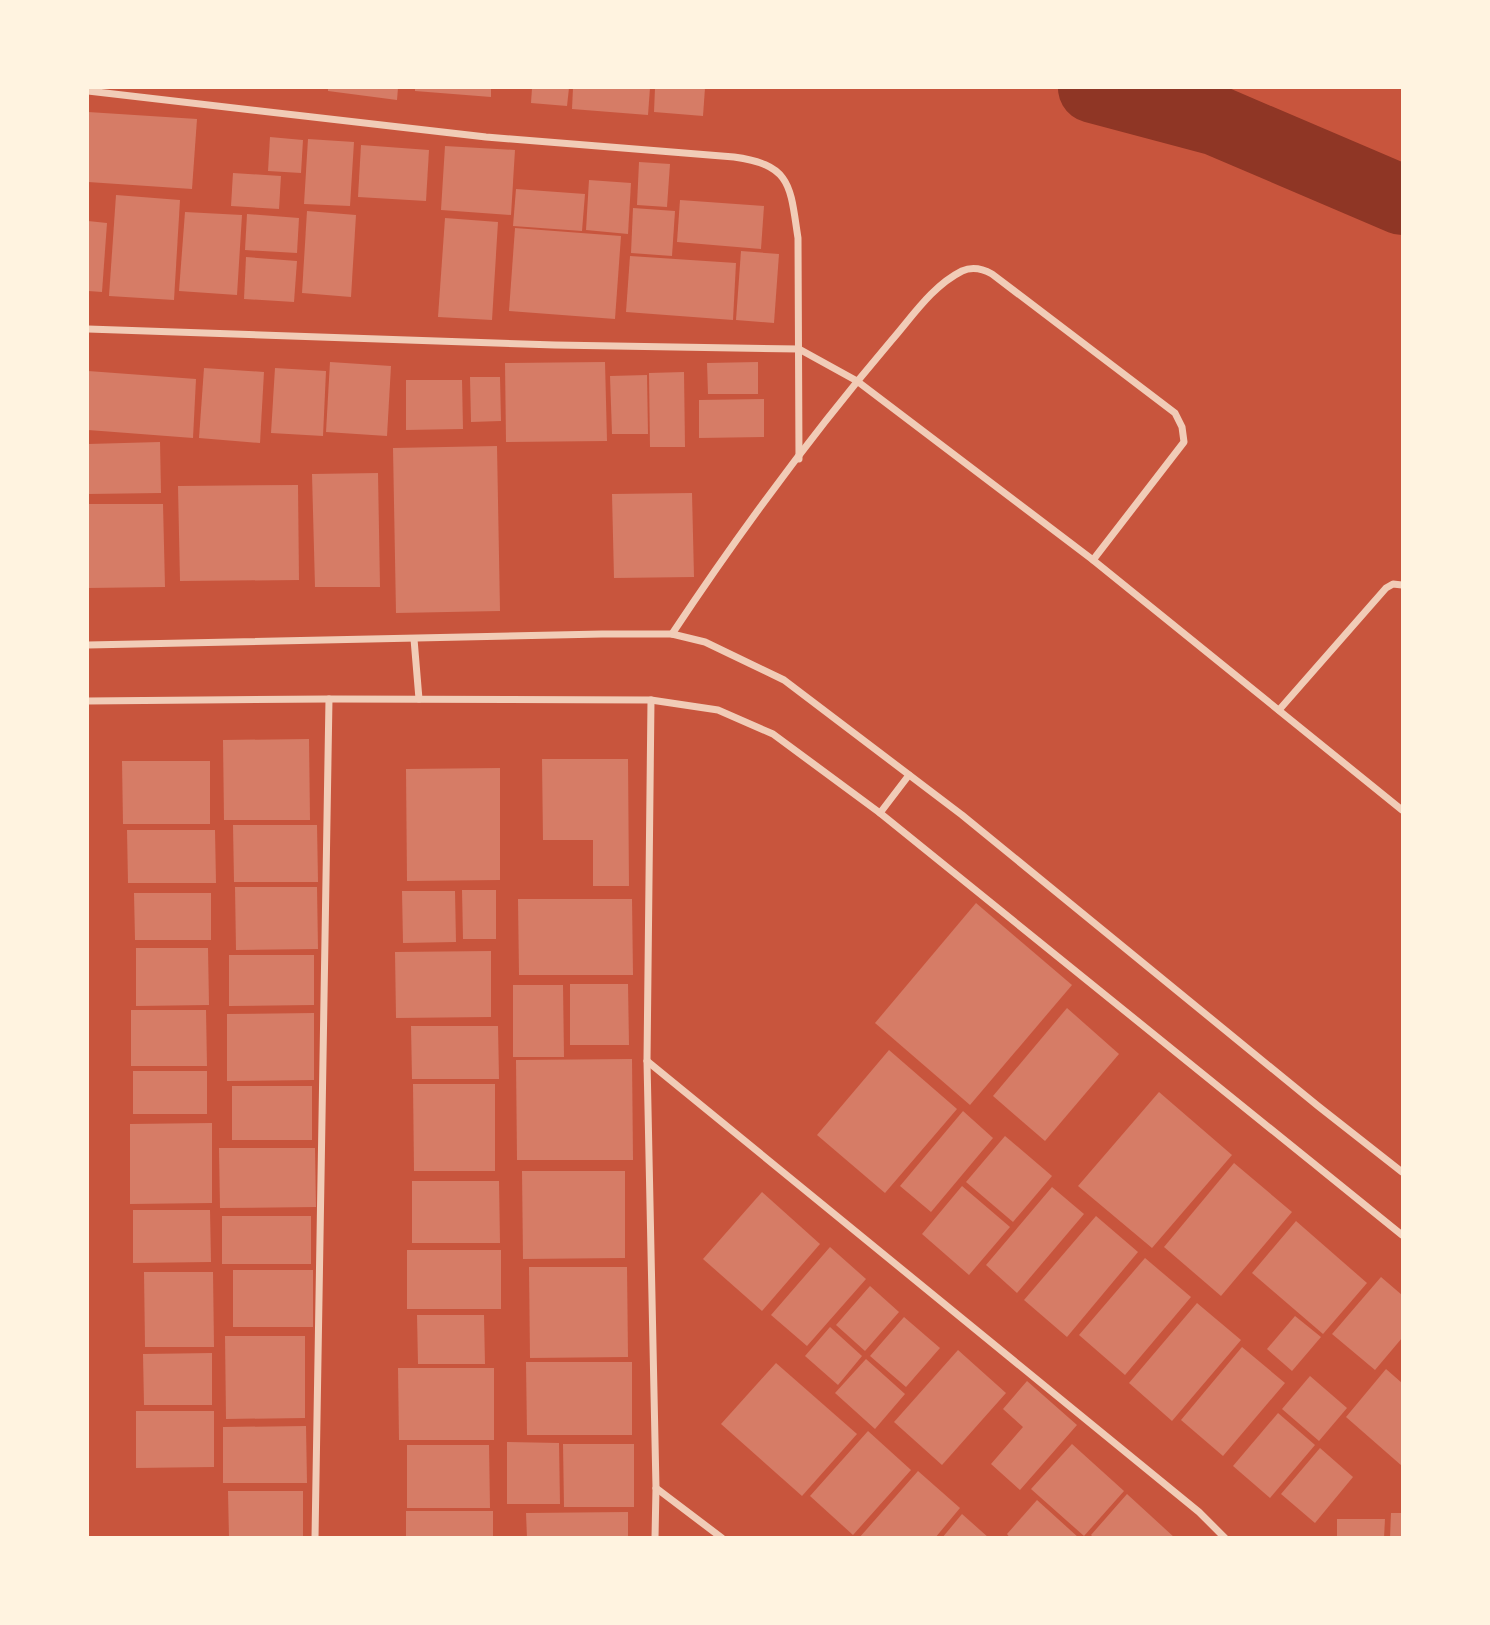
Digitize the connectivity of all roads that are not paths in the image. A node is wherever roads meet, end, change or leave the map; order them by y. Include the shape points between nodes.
1 (88, 91) edge
2 (88, 329) edge
3 (799, 349) junction
4 (857, 381) junction
5 (799, 459) junction
6 (1093, 560) junction
7 (1402, 585) edge
8 (672, 634) junction
9 (414, 639) junction
10 (88, 645) edge
11 (329, 699) junction
12 (419, 699) junction
13 (652, 700) junction
14 (88, 701) edge
15 (1279, 710) junction
16 (909, 775) junction
17 (1402, 810) edge
18 (880, 813) junction
19 (647, 1061) junction
20 (1402, 1172) edge
21 (1402, 1235) edge
22 (656, 1488) junction
23 (315, 1538) edge
24 (655, 1538) edge
25 (722, 1538) edge
26 (1225, 1538) edge

1 - 3 street via 771,165 783,177 798,238
2 - 3 street
3 - 4 street
3 - 5 street
4 - 5 street
4 - 6 street
4 - 6 street via 937,288 964,270 981,268 1014,290 1175,413 1182,427 1184,442
5 - 8 street
6 - 15 street
7 - 15 street via 1386,588
8 - 9 street
8 - 16 street via 705,642 784,680
9 - 10 street
9 - 12 street
11 - 12 street
11 - 14 street
11 - 23 street
12 - 13 street
13 - 18 street via 718,710 773,734
13 - 19 street
15 - 17 street
16 - 18 street
16 - 20 street
18 - 21 street
19 - 22 street
19 - 26 street via 1199,1512
22 - 24 street
22 - 25 street

